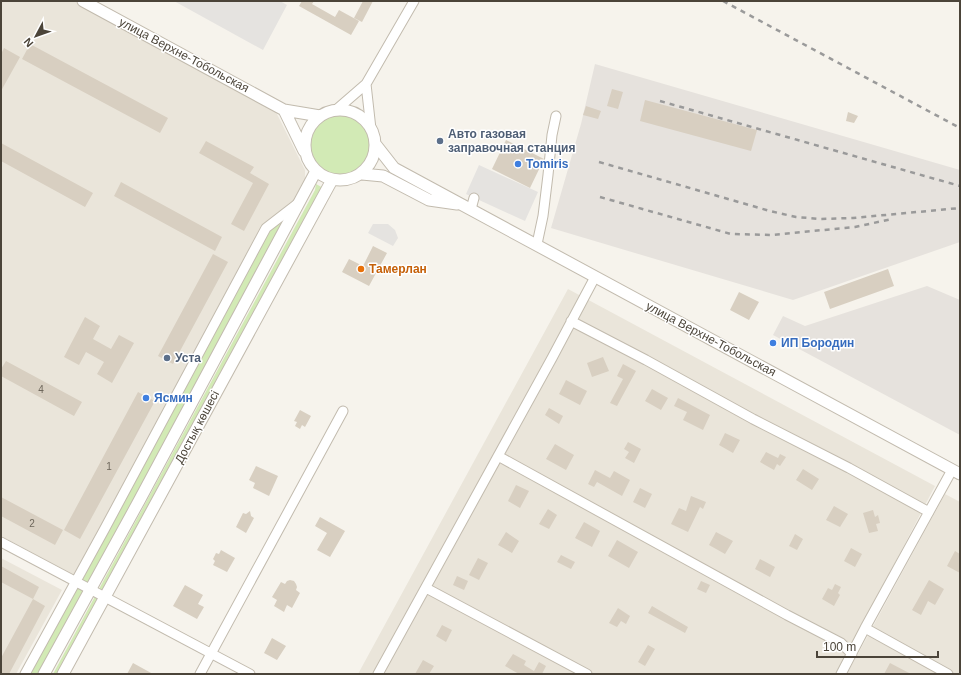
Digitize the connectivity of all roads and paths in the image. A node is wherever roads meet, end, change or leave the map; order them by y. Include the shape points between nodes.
1 (83, 1) edge
2 (414, 1) edge
3 (366, 84) junction
4 (284, 110) junction
5 (341, 110) junction
6 (320, 116) junction
7 (556, 116) dead end
8 (371, 129) junction
9 (376, 145) junction
10 (306, 154) junction
11 (316, 171) junction
12 (362, 174) junction
13 (332, 180) junction
14 (300, 202) junction
15 (469, 204) junction
16 (537, 244) junction
17 (595, 277) junction
18 (571, 321) junction
19 (343, 411) dead end
20 (498, 456) junction
21 (956, 472) edge
22 (929, 512) junction
23 (1, 542) edge
24 (75, 582) junction
25 (426, 588) junction
26 (90, 590) junction
27 (105, 597) junction
28 (865, 628) junction
29 (212, 653) junction
30 (852, 654) junction
31 (25, 674) edge
32 (44, 674) edge
33 (63, 674) edge
34 (200, 674) edge
35 (250, 674) edge
36 (378, 674) edge
37 (587, 674) edge
38 (841, 674) edge
39 (948, 674) edge

1 - 4 street, улица Верхне-Тобольская
2 - 3 street
3 - 5 street
3 - 8 street
4 - 6 street, улица Верхне-Тобольская
4 - 10 street
5 - 6 street
5 - 8 street, улица Верхне-Тобольская via 355,113
6 - 10 street via 308,131 305,142
7 - 16 street via 541,197 543,216
8 - 9 street, улица Верхне-Тобольская
9 - 12 street via 371,163
9 - 15 street, улица Верхне-Тобольская via 394,168
10 - 11 street
11 - 13 street
11 - 14 street, Достық көшесі
12 - 13 street, улица Верхне-Тобольская via 349,180
12 - 15 street, улица Верхне-Тобольская via 383,176 429,200
13 - 27 street, Достық көшесі
14 - 24 street via 266,228
14 - 26 street, Достық көшесі
15 - 16 street, улица Верхне-Тобольская
16 - 17 street, улица Верхне-Тобольская
17 - 18 street
17 - 21 street, улица Верхне-Тобольская
18 - 20 street
18 - 22 street
19 - 29 street
20 - 25 street
20 - 30 street via 841,643
21 - 22 street
22 - 28 street
23 - 24 street
24 - 26 street
24 - 31 street
25 - 36 street
25 - 37 street
26 - 27 street
26 - 32 street, Достық көшесі
27 - 29 street
27 - 33 street, Достық көшесі
28 - 30 street
28 - 39 street
29 - 34 street
29 - 35 street
30 - 38 street

